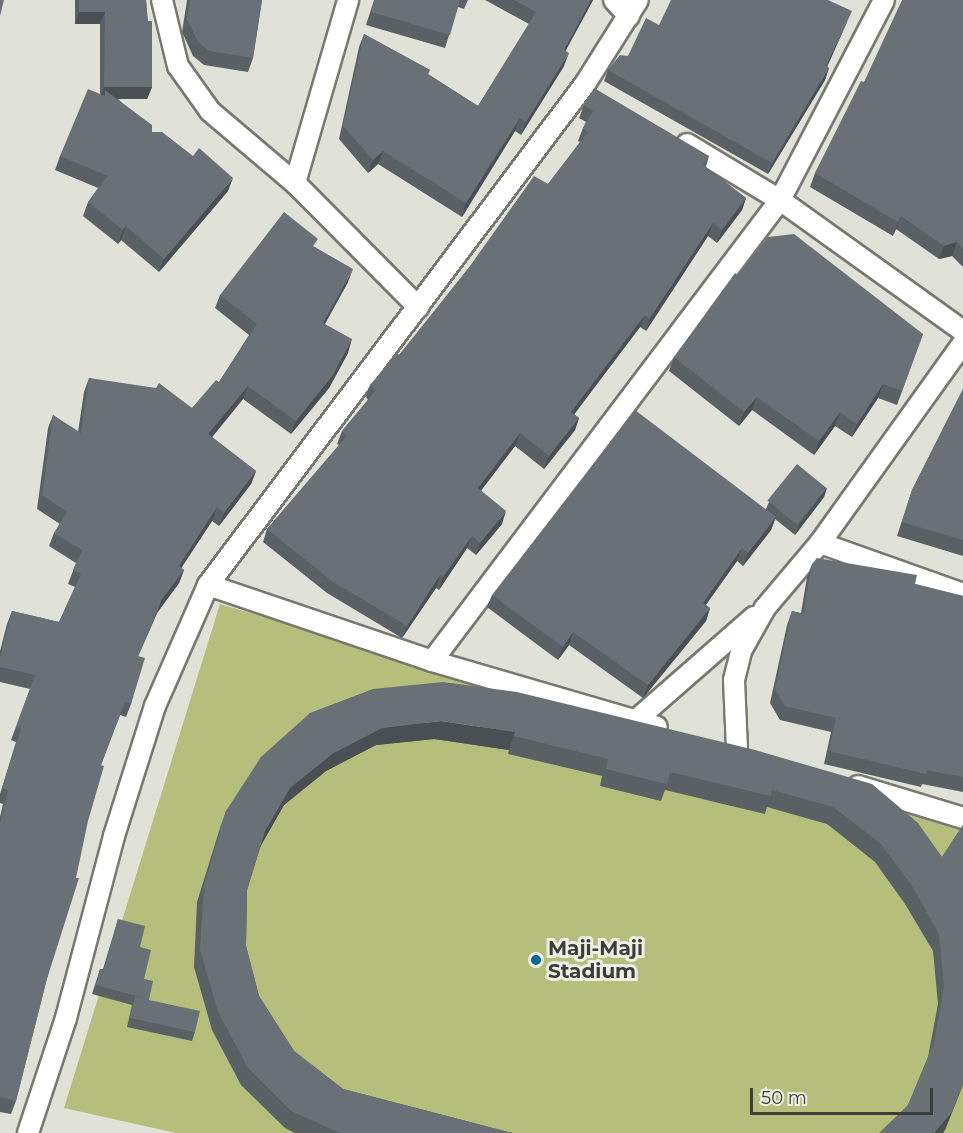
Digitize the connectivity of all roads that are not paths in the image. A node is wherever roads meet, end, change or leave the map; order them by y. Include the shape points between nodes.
1 (162, 0) edge
2 (348, 0) edge
3 (614, 0) edge
4 (884, 0) edge
5 (633, 8) edge
6 (585, 84) junction
7 (604, 95) edge
8 (671, 134) edge
9 (295, 183) junction
10 (780, 200) junction
11 (418, 307) junction
12 (963, 331) edge
13 (963, 343) edge
14 (820, 543) junction
15 (208, 585) junction
16 (963, 594) edge
17 (765, 608) junction
18 (432, 661) junction
19 (635, 721) junction
20 (680, 734) edge
21 (714, 743) edge
22 (737, 749) junction
23 (760, 756) edge
24 (839, 780) edge
25 (963, 818) edge
26 (28, 1133) edge

1 - 9 street via 172,47 187,81 210,111
2 - 9 street
3 - 5 street
4 - 10 street
5 - 6 street
6 - 7 street
6 - 11 street
8 - 10 street
9 - 11 street
10 - 12 street
10 - 18 street
11 - 15 street
13 - 14 street
14 - 16 street
14 - 17 street
15 - 18 street
15 - 26 street via 155,706 114,836 66,1018
17 - 19 street
17 - 22 street via 742,649 734,680
18 - 19 street
19 - 20 street
21 - 22 street
22 - 23 street
24 - 25 street

